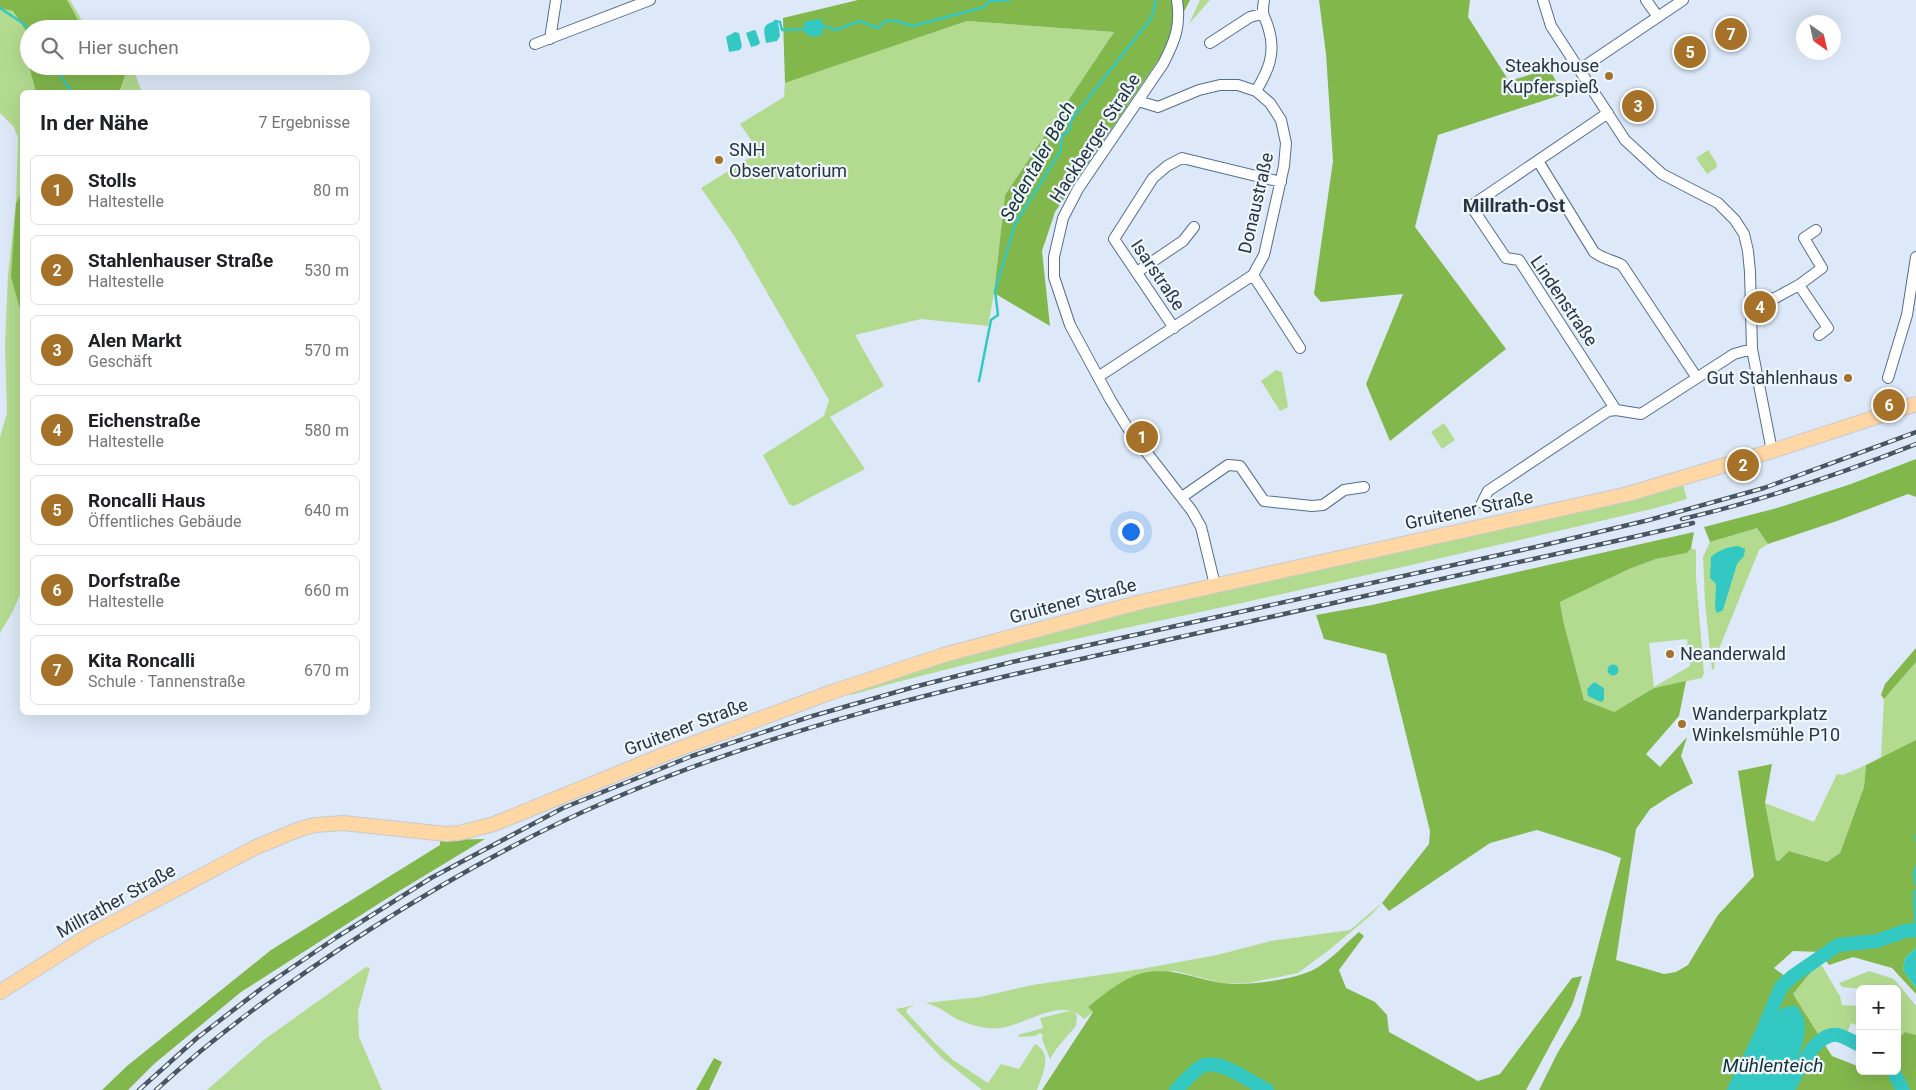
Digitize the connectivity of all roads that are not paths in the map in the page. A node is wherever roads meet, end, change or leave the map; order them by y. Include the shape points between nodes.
1 (556, 0) edge
2 (650, 0) edge
3 (1178, 0) edge
4 (1264, 0) edge
5 (1543, 0) edge
6 (1646, 0) edge
7 (1683, 0) edge
8 (625, 5) edge
9 (1262, 14) junction
10 (1658, 17) junction
11 (550, 39) junction
12 (1210, 43) dead end
13 (535, 44) dead end
14 (1579, 70) junction
15 (1256, 91) junction
16 (1138, 101) junction
17 (1608, 113) junction
18 (1538, 162) junction
19 (1280, 182) junction
20 (1194, 227) dead end
21 (1816, 230) dead end
22 (1916, 257) edge
23 (1137, 272) junction
24 (1253, 275) junction
25 (1799, 285) junction
26 (1751, 302) junction
27 (1911, 314) edge
28 (1174, 328) junction
29 (1819, 335) dead end
30 (1300, 348) dead end
31 (1752, 350) junction
32 (1098, 377) junction
33 (1696, 378) junction
34 (1888, 378) dead end
35 (1916, 404) edge
36 (1616, 410) junction
37 (1772, 451) junction
38 (1364, 487) dead end
39 (1182, 497) junction
40 (1482, 504) dead end
41 (1215, 585) junction
42 (254, 848) joint
43 (0, 992) edge

1 - 11 street
2 - 8 street
3 - 16 street, Hackberger Straße via 1179,24 1173,44
4 - 9 street
5 - 14 street via 1551,26
6 - 10 street
7 - 10 street
8 - 11 street
9 - 12 street via 1250,17
9 - 15 street via 1269,27 1273,53 1268,71
10 - 14 street
11 - 13 street
14 - 17 street
15 - 16 street via 1238,85 1220,85 1158,107
15 - 19 street, Donaustraße via 1270,103 1281,120 1286,143
16 - 32 street, Hackberger Straße via 1078,189 1063,218 1054,257 1054,277 1070,325
17 - 18 street, Lindenstraße
17 - 26 street via 1625,140 1662,174 1718,203 1735,220 1744,234 1748,251
18 - 33 street via 1594,252 1603,259 1622,265
18 - 36 street, Lindenstraße via 1471,206 1506,258 1520,260
19 - 23 street, Isarstraße via 1182,158 1167,166 1153,178 1114,239
19 - 24 street, Donaustraße via 1264,255
20 - 23 street via 1183,241
21 - 25 street via 1804,238 1822,268
22 - 27 street
23 - 28 street, Isarstraße
24 - 28 street, Donaustraße
24 - 30 street, Donaustraße
25 - 26 street via 1775,298
25 - 29 street via 1828,328
26 - 31 street
27 - 34 street
28 - 32 street, Donaustraße
31 - 33 street via 1734,354
31 - 37 street
32 - 39 street, Hackberger Straße via 1127,427
33 - 36 street via 1641,414
35 - 37 main road, Gruitener Straße
36 - 40 street via 1608,411 1488,491
37 - 41 main road, Gruitener Straße via 1628,494
38 - 39 street via 1344,490 1323,505 1264,501 1240,466 1228,465
39 - 41 street, Hackberger Straße via 1201,527
41 - 42 main road, Gruitener Straße via 991,642 832,692 678,749 479,829 446,834 331,823 300,829
42 - 43 main road, Millrather Straße via 88,936

